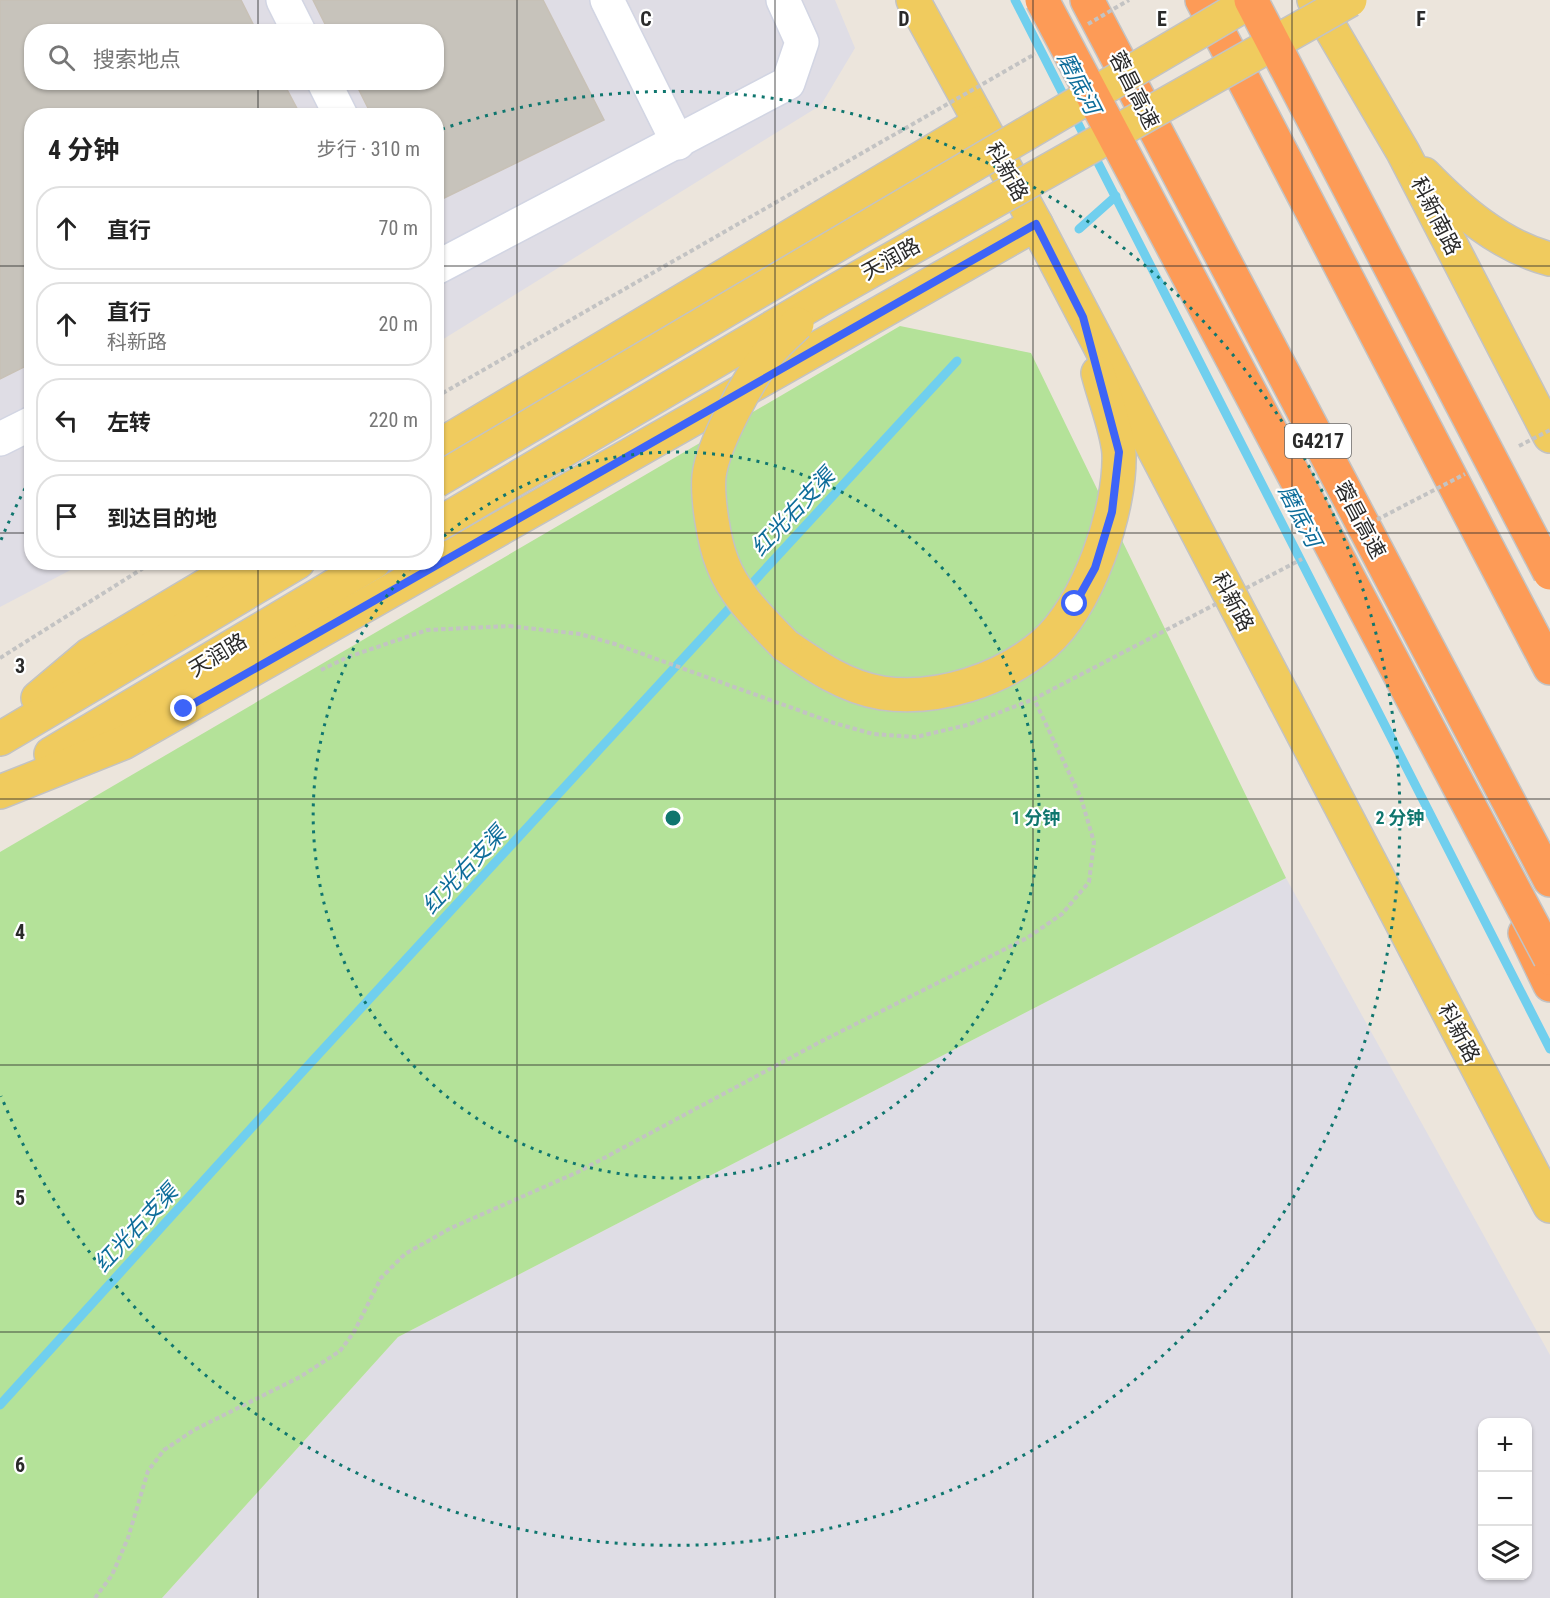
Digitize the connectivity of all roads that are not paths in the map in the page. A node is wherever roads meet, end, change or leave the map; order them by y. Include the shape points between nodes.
1 (283, 0) edge
2 (607, 0) edge
3 (783, 0) edge
4 (913, 0) edge
5 (1042, 0) edge
6 (1202, 0) edge
7 (1252, 0) edge
8 (1314, 0) edge
9 (1350, 0) edge
10 (1082, 15) edge
11 (294, 24) edge
12 (328, 90) edge
13 (337, 108) edge
14 (980, 123) junction
15 (678, 143) junction
16 (1402, 152) junction
17 (1036, 224) junction
18 (1543, 257) edge
19 (444, 264) edge
20 (821, 299) junction
21 (1083, 317) junction
22 (24, 427) edge
23 (1550, 436) edge
24 (0, 439) edge
25 (444, 443) edge
26 (444, 476) edge
27 (444, 521) edge
28 (444, 561) edge
29 (232, 570) edge
30 (285, 570) edge
31 (361, 570) edge
32 (429, 570) edge
33 (1550, 573) edge
34 (1550, 668) edge
35 (0, 730) edge
36 (1474, 736) junction
37 (0, 739) edge
38 (0, 784) edge
39 (0, 792) edge
40 (1550, 880) edge
41 (1550, 958) edge
42 (1550, 985) edge
43 (1550, 1206) edge

1 - 11 lane
2 - 15 lane
3 - 15 lane via 802,42 788,83
4 - 14 main road, 科新路
5 - 41 highway, bridge
6 - 34 highway
7 - 26 main road, 天润路, bridge
7 - 33 highway, bridge
8 - 16 main road, 科新南路
9 - 20 main road, 天润路, bridge
10 - 36 highway, 蓉昌高速 / G4217
12 - 13 lane
14 - 17 main road, 科新路
14 - 25 main road
15 - 19 lane
16 - 18 main road via 1452,203 1502,239
16 - 23 main road, 科新南路
17 - 21 main road, 科新路
17 - 28 main road
20 - 21 main road, bridge via 771,351 737,406 715,453 709,477 712,517 722,562 747,606 785,645 830,676 882,693 949,690 1024,658 1046,643 1095,568 1112,512 1119,452
20 - 27 main road, 天润路, bridge
21 - 43 main road, 科新路
22 - 24 lane
29 - 35 main road via 90,655
30 - 37 main road, 天润路
31 - 38 main road, 天润路
32 - 39 main road via 123,743
36 - 40 highway, 蓉昌高速 / G4217
36 - 42 highway via 1526,938

